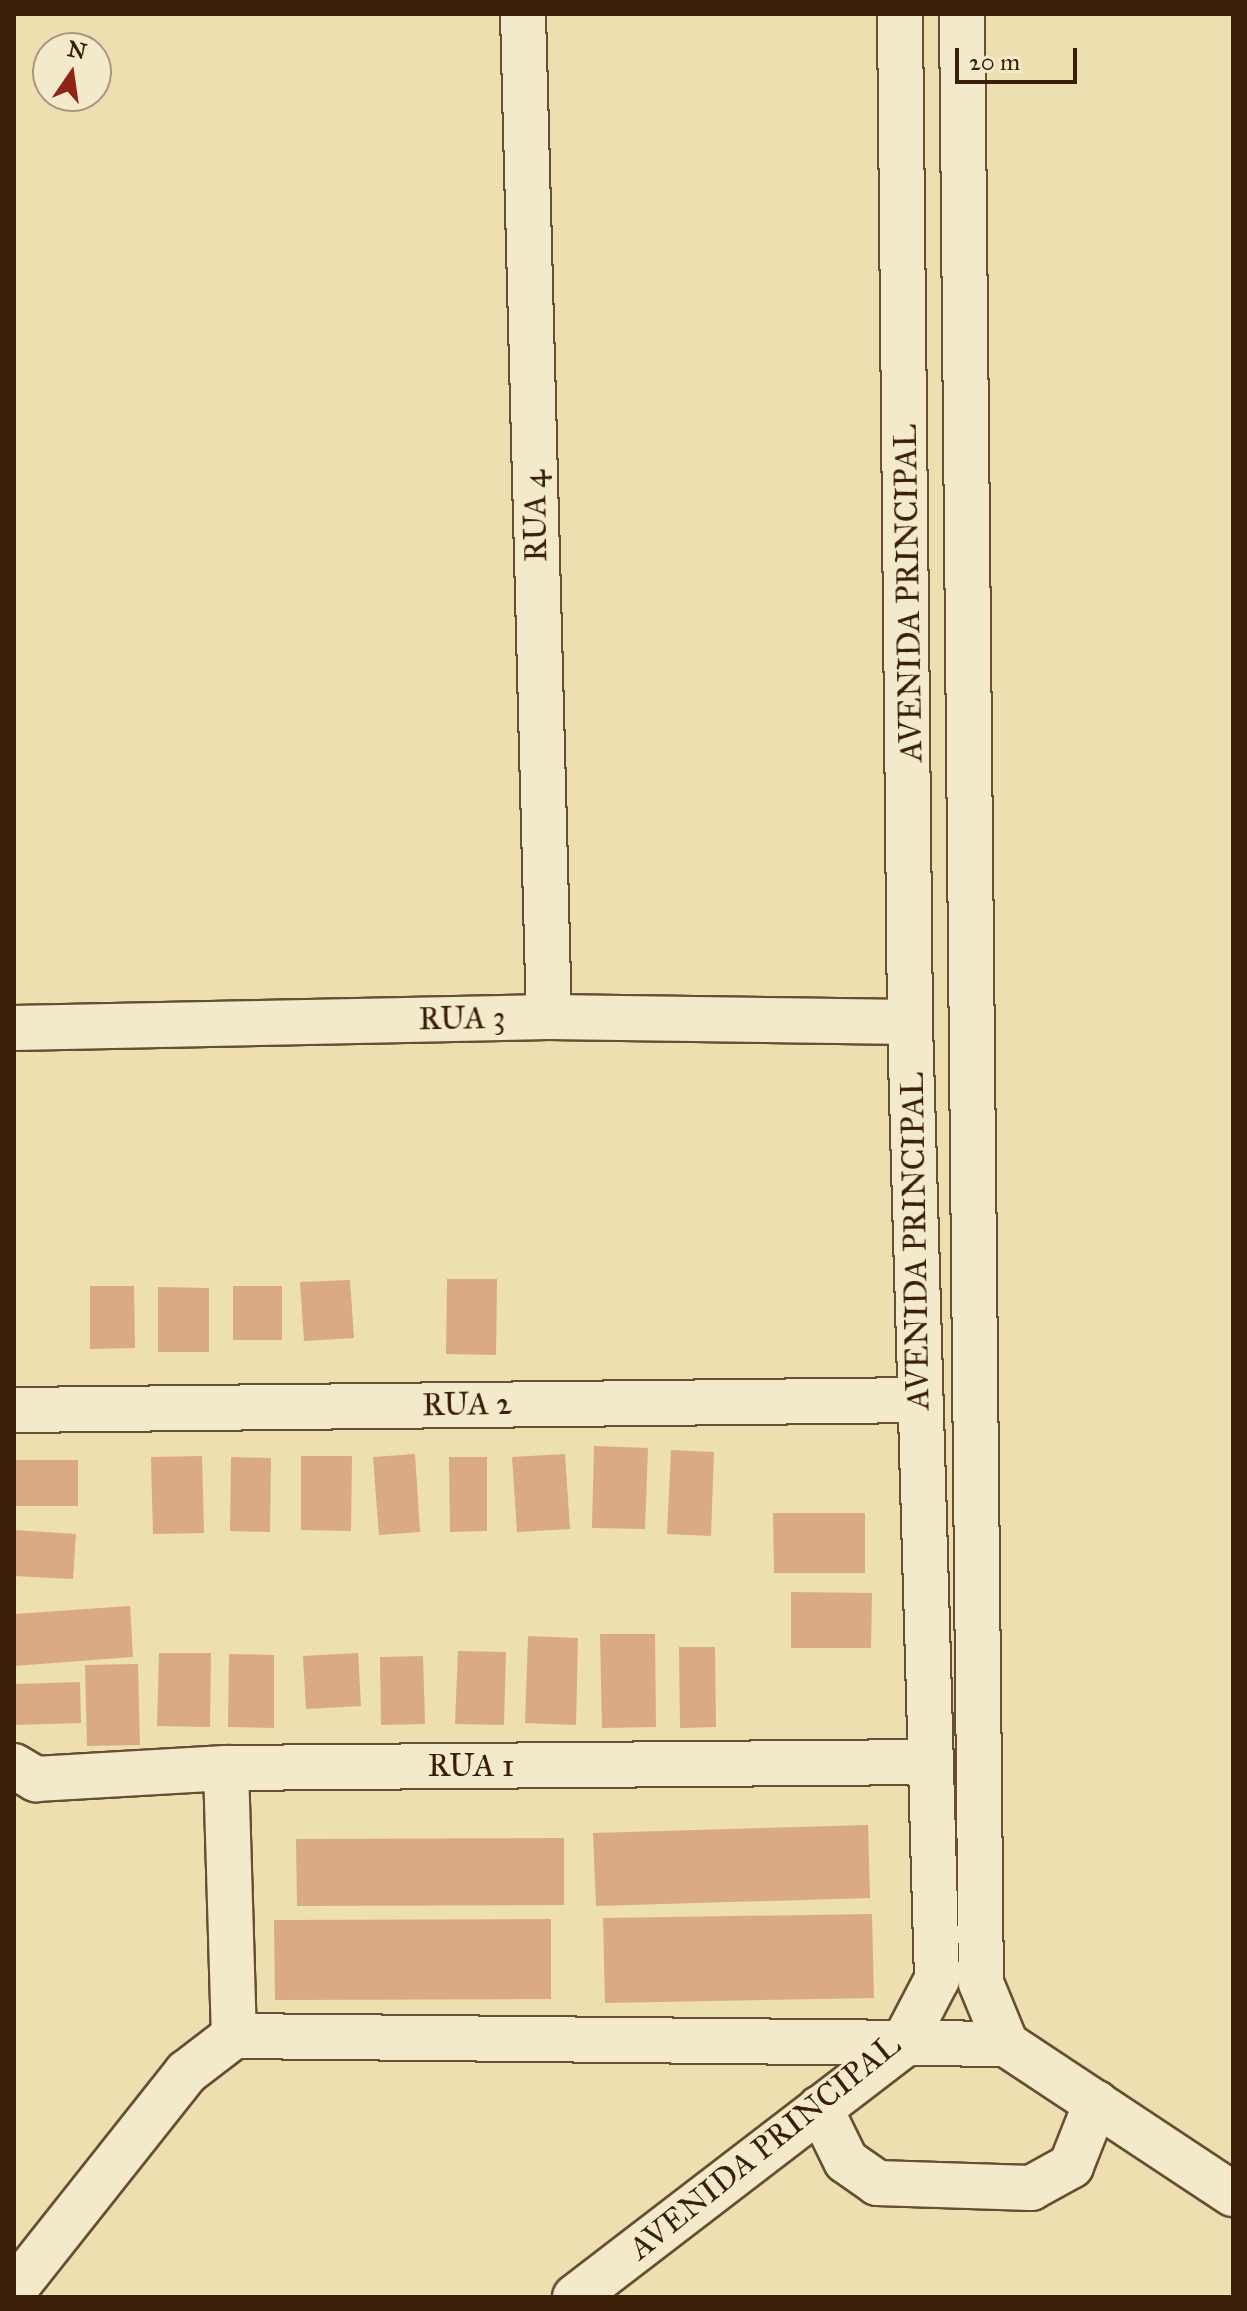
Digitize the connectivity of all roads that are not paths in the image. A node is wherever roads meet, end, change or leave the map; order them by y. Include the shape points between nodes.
1 (523, 14) edge
2 (900, 14) edge
3 (962, 14) edge
4 (912, 706) junction
5 (971, 709) junction
6 (912, 953) junction
7 (972, 953) junction
8 (549, 1017) junction
9 (910, 1022) junction
10 (14, 1028) edge
11 (919, 1400) junction
12 (14, 1410) edge
13 (931, 1762) junction
14 (14, 1766) edge
15 (226, 1768) junction
16 (234, 2036) junction
17 (1006, 2044) junction
18 (902, 2046) junction
19 (1096, 2103) junction
20 (820, 2108) junction
21 (1233, 2194) edge
22 (14, 2290) edge
23 (575, 2297) edge

1 - 8 street, RUA 4
2 - 4 street, AVENIDA PRINCIPAL
3 - 5 street, AVENIDA PRINCIPAL
4 - 5 street
4 - 6 street, AVENIDA PRINCIPAL
5 - 7 street, AVENIDA PRINCIPAL
6 - 7 street
6 - 9 street, AVENIDA PRINCIPAL
7 - 17 street, AVENIDA PRINCIPAL via 981,1983
8 - 9 street, RUA 3
8 - 10 street, RUA 3
9 - 11 street, AVENIDA PRINCIPAL
11 - 12 street, RUA 2
11 - 13 street, AVENIDA PRINCIPAL
13 - 15 street, RUA 1
13 - 18 street, AVENIDA PRINCIPAL via 937,1979
14 - 15 street, RUA 1 via 36,1779
15 - 16 street
16 - 18 street
16 - 22 street via 187,2072
17 - 18 street
17 - 19 street
18 - 20 street, AVENIDA PRINCIPAL
19 - 20 street via 1071,2166 1031,2188 877,2183 846,2161
19 - 21 street
20 - 23 street, AVENIDA PRINCIPAL

